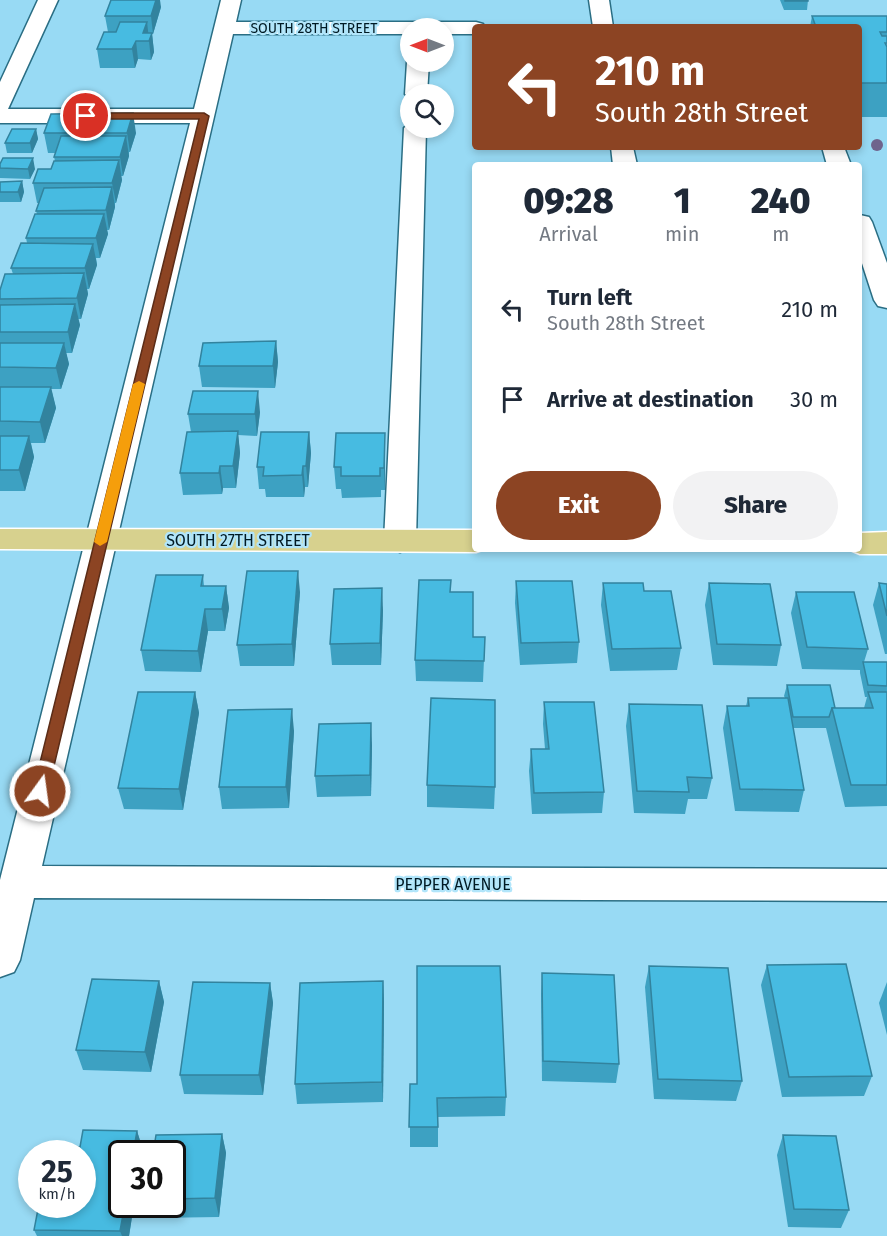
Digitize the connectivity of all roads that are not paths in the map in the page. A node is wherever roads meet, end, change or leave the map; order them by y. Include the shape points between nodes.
1 (48, 0) edge
2 (231, 0) edge
3 (599, 0) edge
4 (603, 24) edge
5 (454, 27) edge
6 (472, 27) edge
7 (224, 28) junction
8 (400, 28) edge
9 (0, 105) edge
10 (0, 116) edge
11 (204, 116) junction
12 (415, 138) edge
13 (862, 228) edge
14 (887, 300) edge
15 (0, 539) edge
16 (101, 540) junction
17 (400, 541) junction
18 (472, 542) edge
19 (862, 543) edge
20 (887, 543) edge
21 (19, 882) junction
22 (887, 885) edge
23 (0, 960) edge

1 - 9 street
2 - 7 street
3 - 4 street
5 - 6 street, SOUTH 28TH STREET
7 - 8 street, SOUTH 28TH STREET
7 - 11 street
10 - 11 street
11 - 16 street
12 - 17 street
13 - 14 street
15 - 16 main road, SOUTH 27TH STREET
16 - 17 main road, SOUTH 27TH STREET
16 - 21 street
17 - 18 main road, SOUTH 27TH STREET
19 - 20 main road
21 - 22 street, PEPPER AVENUE
21 - 23 street

